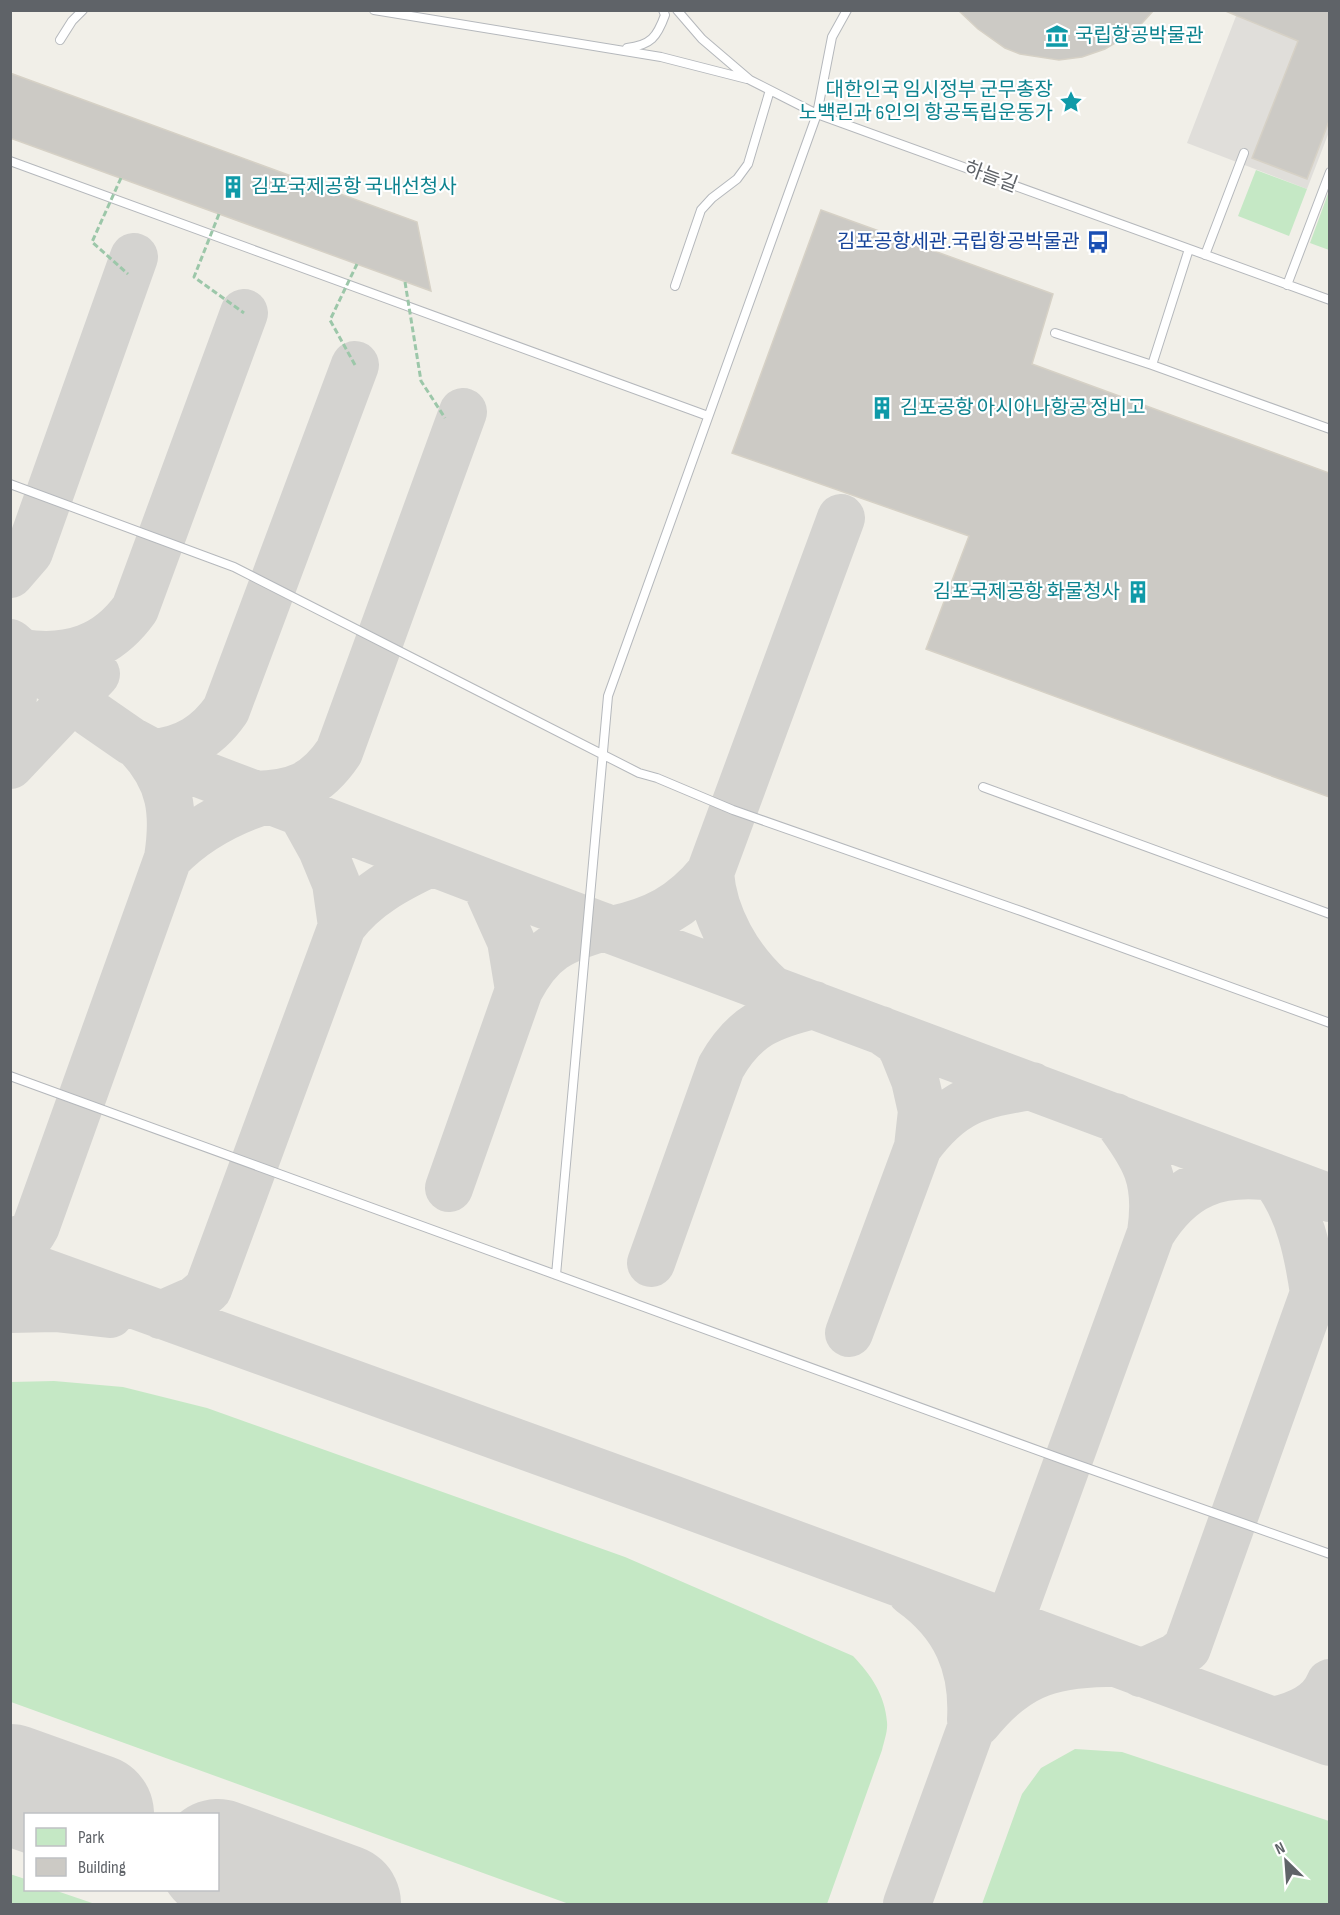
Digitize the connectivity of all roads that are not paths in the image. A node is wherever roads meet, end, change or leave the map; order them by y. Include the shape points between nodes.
1 (83, 10) edge
2 (374, 10) edge
3 (663, 10) edge
4 (677, 10) edge
5 (847, 10) edge
6 (60, 40) dead end
7 (617, 49) junction
8 (750, 80) junction
9 (770, 90) junction
10 (817, 114) junction
11 (1244, 153) dead end
12 (10, 161) edge
13 (1329, 172) edge
14 (1189, 249) junction
15 (1205, 255) junction
16 (1287, 285) junction
17 (675, 286) dead end
18 (1329, 300) edge
19 (1054, 333) dead end
20 (1152, 365) junction
21 (708, 416) junction
22 (1329, 429) edge
23 (10, 484) edge
24 (602, 754) junction
25 (983, 787) dead end
26 (1329, 914) edge
27 (1329, 1023) edge
28 (10, 1076) edge
29 (556, 1275) junction
30 (1329, 1554) edge

1 - 6 lane
2 - 7 lane
3 - 7 lane via 659,32 644,46
4 - 8 lane, 하늘길 via 702,39
5 - 10 lane via 832,37
7 - 8 lane
8 - 9 lane, 하늘길
9 - 10 lane, 하늘길
9 - 17 lane via 748,164 701,210
10 - 14 lane, 하늘길
10 - 21 lane
11 - 15 lane
12 - 21 lane
13 - 16 lane
14 - 15 lane, 하늘길
14 - 20 lane
15 - 16 lane, 하늘길
16 - 18 lane, 하늘길
19 - 20 lane
20 - 22 lane
21 - 24 lane via 609,692
23 - 24 lane via 234,567
24 - 27 lane via 733,810
24 - 29 lane
25 - 26 lane
28 - 29 lane
29 - 30 lane

